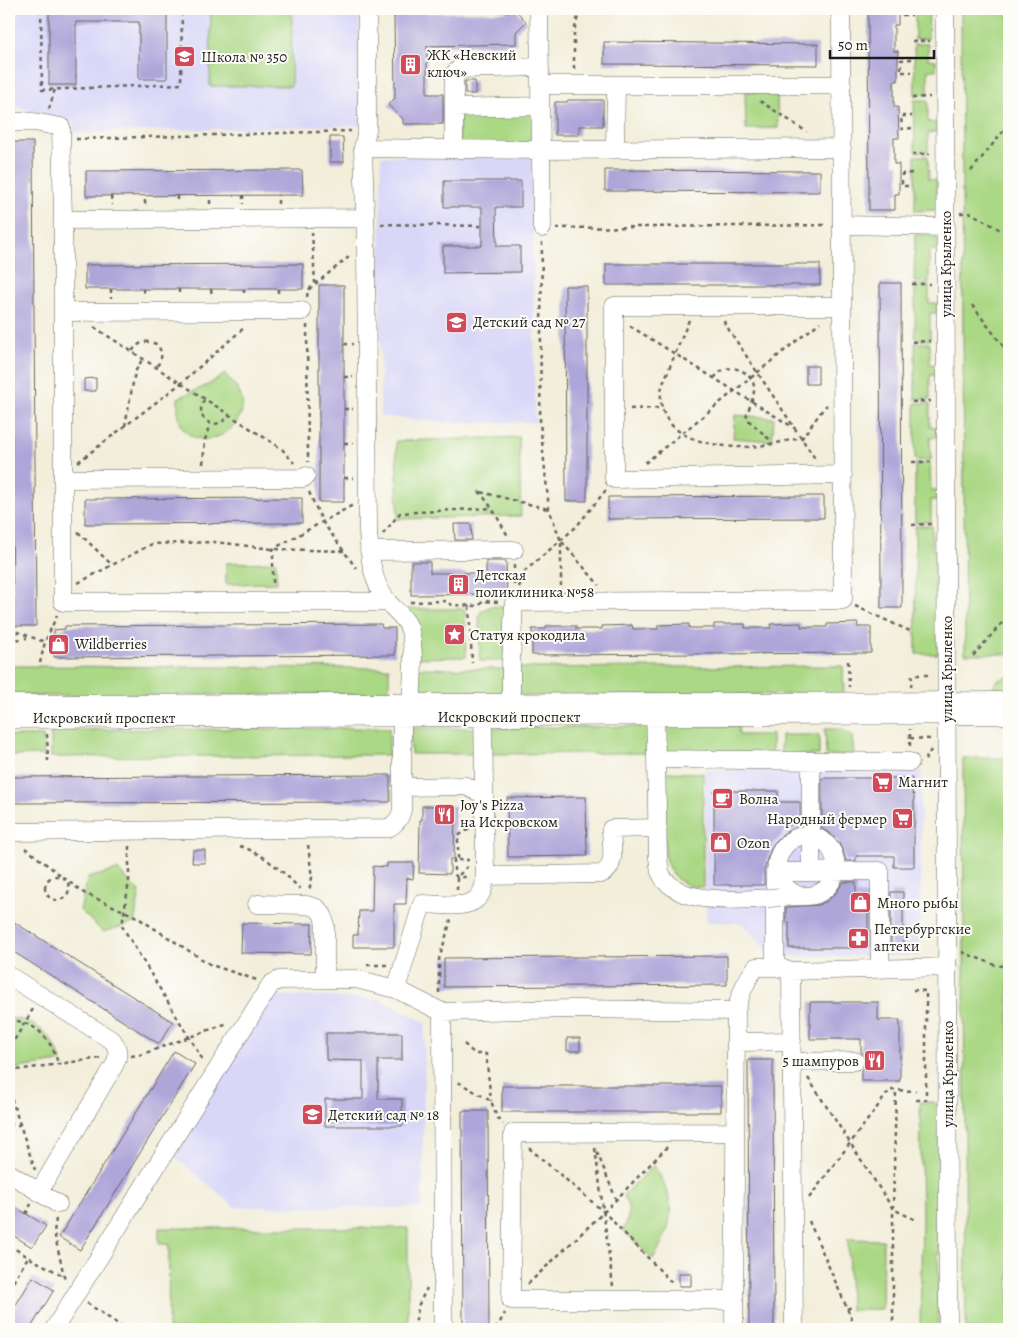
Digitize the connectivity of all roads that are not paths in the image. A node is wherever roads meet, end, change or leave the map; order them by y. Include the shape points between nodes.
1 (367, 9) edge
2 (539, 9) edge
3 (842, 9) edge
4 (945, 9) edge
5 (540, 67) junction
6 (540, 85) junction
7 (616, 85) junction
8 (842, 85) junction
9 (540, 106) junction
10 (454, 108) junction
11 (9, 122) edge
12 (363, 148) junction
13 (842, 148) junction
14 (454, 149) junction
15 (615, 149) junction
16 (540, 150) junction
17 (63, 220) junction
18 (365, 221) junction
19 (842, 225) junction
20 (946, 227) junction
21 (542, 228) road end
22 (836, 306) junction
23 (63, 312) junction
24 (306, 312) road end
25 (835, 475) junction
26 (63, 476) junction
27 (305, 477) road end
28 (514, 550) dead end
29 (369, 551) junction
30 (388, 602) junction
31 (1009, 701) edge
32 (9, 704) edge
33 (947, 708) junction
34 (655, 709) junction
35 (407, 710) junction
36 (483, 710) junction
37 (511, 710) junction
38 (1009, 715) edge
39 (9, 719) edge
40 (657, 759) junction
41 (811, 761) junction
42 (910, 762) road end
43 (403, 786) junction
44 (484, 791) junction
45 (658, 828) junction
46 (9, 834) edge
47 (811, 872) junction
48 (485, 877) junction
49 (798, 895) dead end
50 (257, 904) dead end
51 (948, 967) junction
52 (880, 968) junction
53 (783, 969) junction
54 (9, 976) edge
55 (325, 978) junction
56 (396, 990) junction
57 (736, 1011) junction
58 (442, 1012) junction
59 (792, 1041) junction
60 (736, 1042) junction
61 (795, 1062) junction
62 (855, 1062) dead end
63 (734, 1132) junction
64 (9, 1173) edge
65 (40, 1190) junction
66 (58, 1204) road end
67 (734, 1300) junction
68 (54, 1329) edge
69 (443, 1329) edge
70 (734, 1329) edge
71 (794, 1329) edge
72 (948, 1329) edge

1 - 12 street via 367,130
2 - 5 street
3 - 8 street
4 - 20 street, улица Крыленко
5 - 6 street
5 - 10 street via 459,69 454,74
6 - 7 street
6 - 9 street
7 - 8 street
7 - 15 street
8 - 13 street
9 - 10 street
9 - 16 street
10 - 14 street
11 - 17 street via 61,127
12 - 14 street
12 - 18 street
13 - 15 street
13 - 19 street
14 - 16 street
15 - 16 street
16 - 21 street
17 - 18 street via 312,218
17 - 23 street
18 - 29 street
19 - 20 street
19 - 22 street
20 - 33 street, улица Крыленко
22 - 25 street
22 - 25 street via 614,306 614,409 620,479
23 - 24 street
23 - 26 street
25 - 37 street via 843,600 514,602
26 - 27 street
26 - 30 street via 63,602
28 - 29 street
29 - 30 street via 376,584
30 - 35 street via 410,630 412,663
31 - 33 street, Искровский проспект
32 - 35 street, Искровский проспект
33 - 34 street, Искровский проспект
33 - 38 street, Искровский проспект
33 - 51 street, улица Крыленко
34 - 37 street, Искровский проспект
34 - 40 street
35 - 36 street, Искровский проспект
35 - 39 street, Искровский проспект
35 - 43 street
36 - 37 street, Искровский проспект
36 - 44 street
40 - 41 street
40 - 45 street
41 - 42 street
41 - 47 street
43 - 44 street via 466,786
43 - 46 street via 400,818 388,828
44 - 48 street
45 - 48 street via 610,829 612,861 606,872 600,874
45 - 49 street, bridge via 660,872 665,881 682,892 692,896 740,899
47 - 52 street via 880,871
47 - 53 street via 775,872
48 - 56 street via 479,898 470,904 422,904
50 - 55 street via 307,901 317,908 325,925
51 - 52 street
51 - 72 street, улица Крыленко
52 - 53 street
53 - 57 street via 756,967 747,978
53 - 59 street
54 - 65 street via 114,1041 118,1048 115,1064
55 - 56 street via 356,979
55 - 68 street via 279,980 271,984
56 - 58 street
57 - 58 street via 572,1008
57 - 60 street
58 - 69 street
59 - 60 street
59 - 61 street
60 - 63 street
61 - 62 street
61 - 71 street
63 - 67 street
63 - 67 street via 594,1141 513,1134 511,1300
64 - 65 street
65 - 66 street
67 - 70 street

